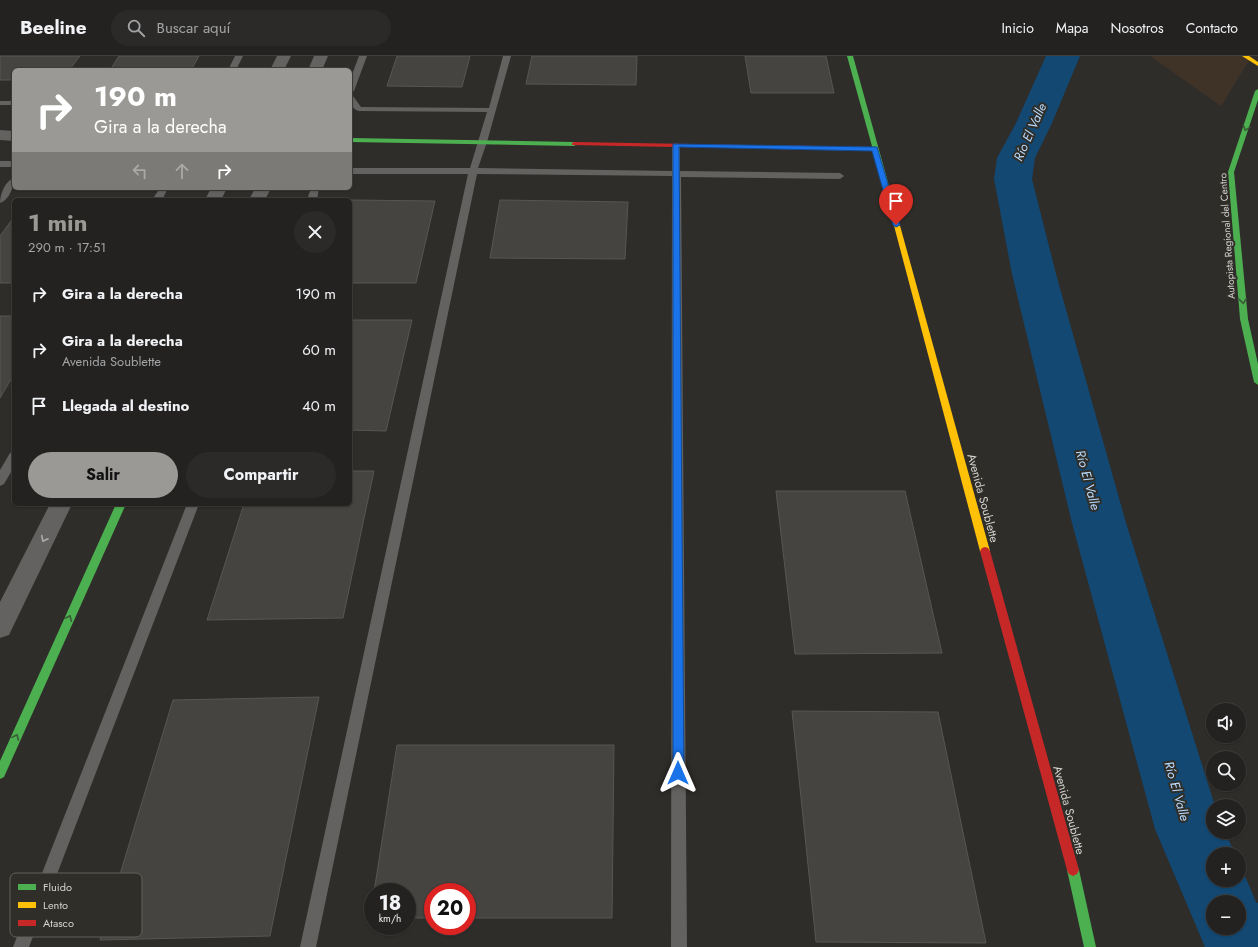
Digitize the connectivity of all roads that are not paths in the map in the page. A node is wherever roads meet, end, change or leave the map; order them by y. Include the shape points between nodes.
1 (239, 56) edge
2 (284, 56) edge
3 (321, 56) edge
4 (364, 56) edge
5 (507, 56) edge
6 (850, 56) edge
7 (1245, 56) edge
8 (1258, 64) edge
9 (233, 68) edge
10 (278, 68) edge
11 (316, 68) edge
12 (352, 86) edge
13 (1258, 91) edge
14 (352, 100) edge
15 (0, 103) edge
16 (12, 104) edge
17 (492, 110) junction
18 (0, 135) edge
19 (12, 136) edge
20 (352, 140) edge
21 (483, 142) junction
22 (676, 146) junction
23 (875, 149) junction
24 (0, 164) edge
25 (12, 164) edge
26 (352, 171) edge
27 (473, 171) junction
28 (675, 174) junction
29 (840, 176) dead end
30 (12, 184) edge
31 (0, 200) edge
32 (1258, 382) edge
33 (12, 460) edge
34 (0, 481) edge
35 (60, 506) edge
36 (120, 506) edge
37 (192, 506) edge
38 (0, 627) edge
39 (0, 773) edge
40 (50, 873) edge
41 (25, 937) edge
42 (21, 947) edge
43 (308, 947) edge
44 (679, 947) edge
45 (1090, 947) edge

1 - 9 lane
2 - 10 street
3 - 11 street
4 - 12 lane
5 - 17 lane
6 - 23 main road, Avenida Soublette
7 - 8 main road
13 -> 32 main road, Autopista Regional del Centro via 1231,172 1244,318
14 - 17 lane via 359,109
15 - 16 lane
17 - 21 lane
18 - 19 street
20 - 21 main road
21 - 22 main road
21 - 27 lane
22 - 23 main road
22 - 28 lane
23 - 45 main road, Avenida Soublette via 1080,897
24 - 25 lane
26 - 27 lane
27 - 28 lane
27 - 43 lane
28 - 29 lane
28 - 44 lane
30 - 31 lane
33 - 34 lane
35 -> 38 street
39 -> 36 main road
37 - 40 lane
41 - 42 lane

